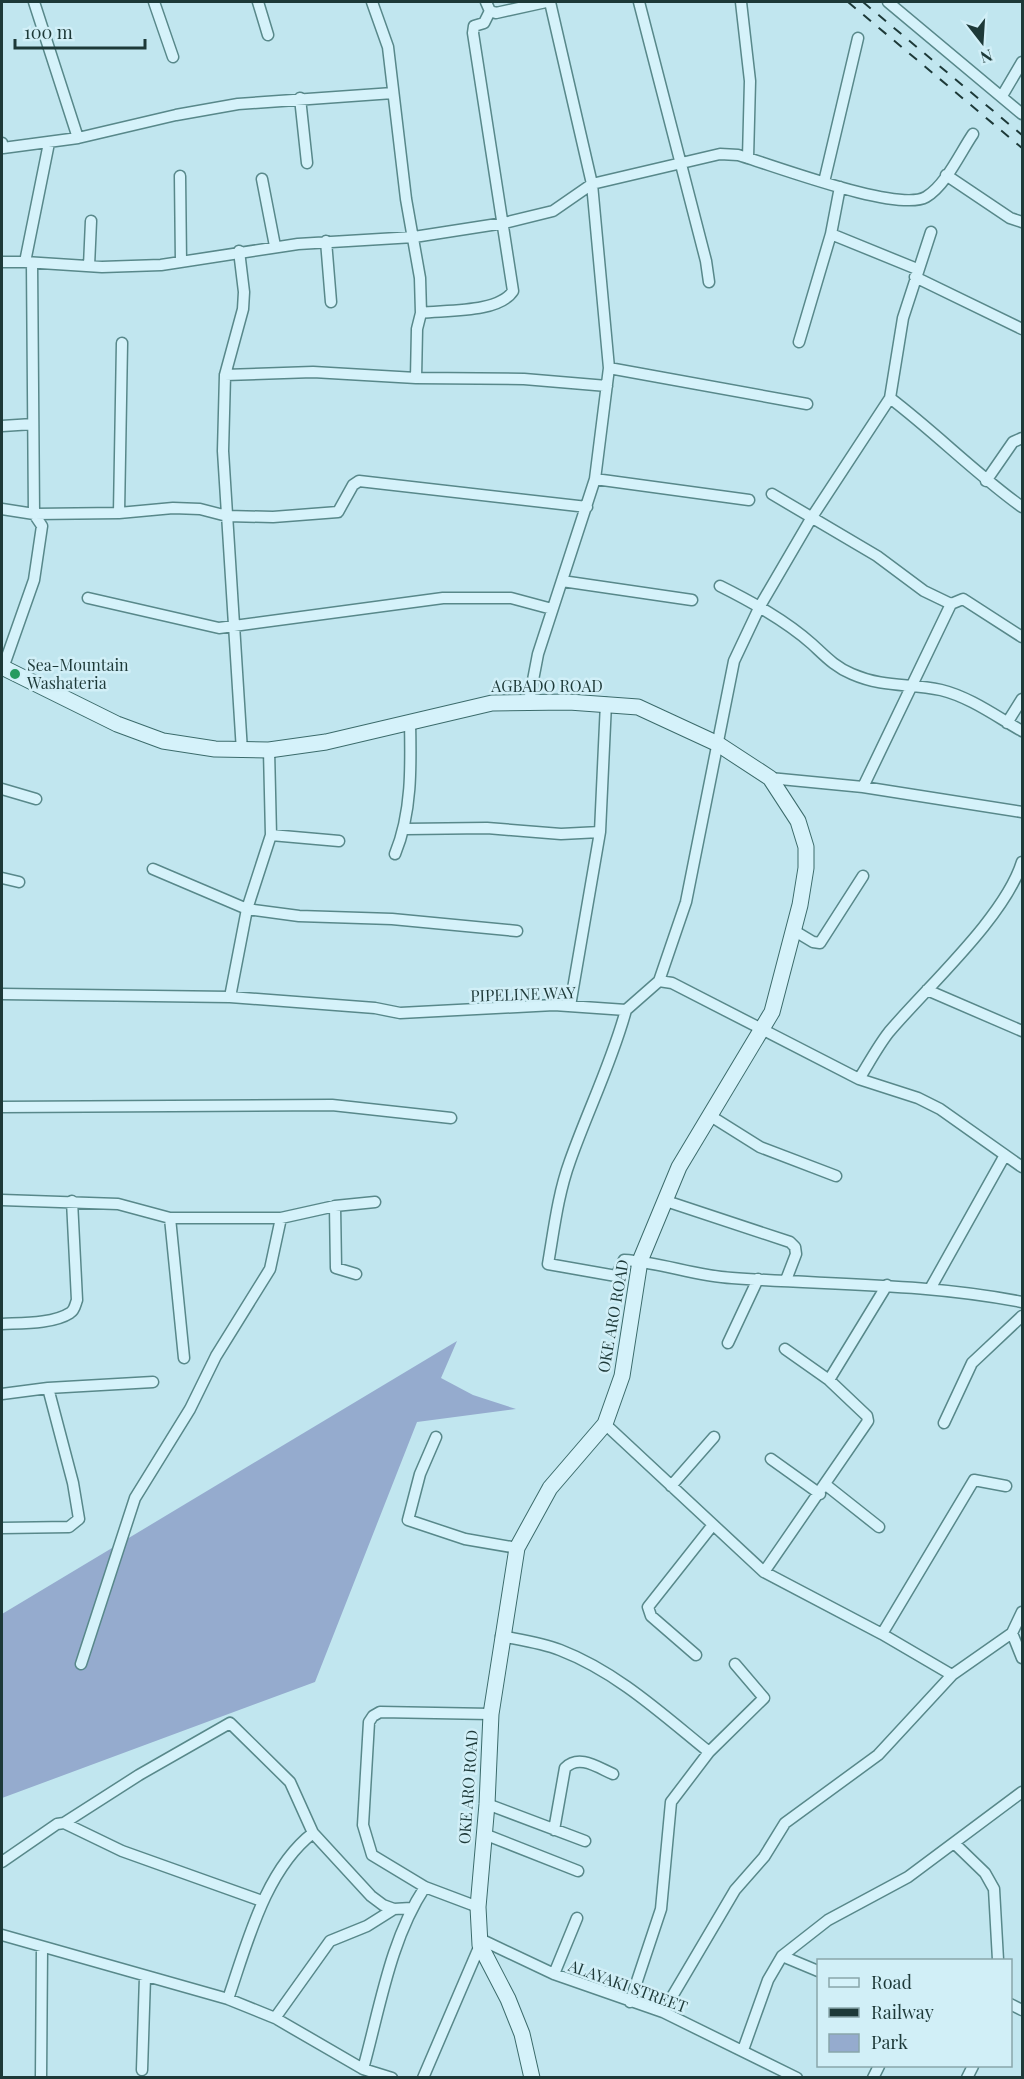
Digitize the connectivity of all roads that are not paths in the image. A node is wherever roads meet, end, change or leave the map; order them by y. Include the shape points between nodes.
1 (34, 2) edge
2 (154, 2) edge
3 (258, 2) edge
4 (372, 2) edge
5 (548, 2) edge
6 (639, 2) edge
7 (741, 2) edge
8 (888, 2) edge
9 (488, 7) edge
10 (268, 35) dead end
11 (858, 39) dead end
12 (172, 57) dead end
13 (1023, 62) edge
14 (393, 93) junction
15 (1002, 96) junction
16 (300, 98) junction
17 (1023, 114) edge
18 (973, 134) dead end
19 (78, 138) junction
20 (49, 143) junction
21 (2, 146) edge
22 (748, 158) junction
23 (680, 162) junction
24 (307, 163) dead end
25 (946, 175) junction
26 (180, 176) dead end
27 (262, 179) dead end
28 (824, 182) junction
29 (592, 184) junction
30 (840, 187) junction
31 (91, 221) dead end
32 (1023, 222) edge
33 (504, 223) junction
34 (931, 232) dead end
35 (831, 234) junction
36 (414, 237) junction
37 (326, 241) junction
38 (275, 246) junction
39 (239, 251) junction
40 (181, 261) junction
41 (2, 262) edge
42 (29, 263) junction
43 (89, 266) junction
44 (916, 273) junction
45 (709, 282) dead end
46 (331, 302) dead end
47 (421, 313) junction
48 (1023, 328) edge
49 (799, 342) dead end
50 (122, 343) dead end
51 (609, 368) junction
52 (225, 375) junction
53 (416, 378) junction
54 (607, 386) junction
55 (890, 398) junction
56 (807, 404) dead end
57 (33, 424) junction
58 (2, 426) edge
59 (1022, 436) edge
60 (595, 479) junction
61 (986, 481) junction
62 (772, 494) dead end
63 (749, 500) dead end
64 (587, 507) junction
65 (1023, 507) edge
66 (2, 510) edge
67 (119, 513) junction
68 (34, 514) junction
69 (227, 516) junction
70 (812, 517) junction
71 (562, 581) junction
72 (720, 586) dead end
73 (88, 598) dead end
74 (692, 600) dead end
75 (951, 604) junction
76 (760, 606) junction
77 (552, 609) junction
78 (233, 626) junction
79 (1023, 637) edge
80 (2, 667) edge
81 (914, 687) junction
82 (1023, 699) edge
83 (529, 701) junction
84 (606, 703) junction
85 (410, 721) junction
86 (1007, 723) junction
87 (1023, 731) edge
88 (718, 744) junction
89 (269, 750) junction
90 (242, 751) junction
91 (770, 778) junction
92 (863, 787) junction
93 (2, 789) edge
94 (36, 799) dead end
95 (1023, 812) edge
96 (406, 829) junction
97 (600, 832) junction
98 (271, 835) junction
99 (339, 841) dead end
100 (396, 854) dead end
101 (1023, 862) edge
102 (153, 869) dead end
103 (863, 876) dead end
104 (2, 878) edge
105 (19, 882) dead end
106 (247, 909) junction
107 (794, 930) junction
108 (517, 932) dead end
109 (659, 981) junction
110 (927, 990) junction
111 (2, 994) edge
112 (230, 997) junction
113 (570, 1006) junction
114 (626, 1010) junction
115 (764, 1029) junction
116 (1023, 1031) edge
117 (859, 1079) junction
118 (2, 1107) edge
119 (709, 1115) junction
120 (451, 1118) dead end
121 (1005, 1155) junction
122 (1023, 1167) edge
123 (836, 1176) dead end
124 (2, 1200) edge
125 (72, 1201) junction
126 (666, 1201) junction
127 (375, 1202) dead end
128 (335, 1206) junction
129 (170, 1218) junction
130 (281, 1218) junction
131 (640, 1261) junction
132 (356, 1274) dead end
133 (758, 1279) junction
134 (786, 1280) junction
135 (887, 1285) junction
136 (930, 1289) junction
137 (1023, 1302) edge
138 (1023, 1316) edge
139 (2, 1324) edge
140 (728, 1343) dead end
141 (785, 1349) dead end
142 (184, 1358) dead end
143 (829, 1380) junction
144 (153, 1382) dead end
145 (48, 1388) junction
146 (2, 1394) edge
147 (944, 1423) dead end
148 (605, 1424) junction
149 (436, 1437) dead end
150 (714, 1437) dead end
151 (771, 1459) dead end
152 (670, 1486) junction
153 (1006, 1486) dead end
154 (823, 1489) junction
155 (712, 1526) junction
156 (879, 1527) dead end
157 (2, 1528) edge
158 (517, 1548) junction
159 (764, 1572) junction
160 (1023, 1612) edge
161 (1012, 1633) junction
162 (882, 1634) junction
163 (501, 1636) junction
164 (696, 1655) dead end
165 (1023, 1658) edge
166 (81, 1664) dead end
167 (735, 1664) dead end
168 (952, 1675) junction
169 (491, 1714) junction
170 (709, 1752) junction
171 (613, 1774) dead end
172 (1023, 1792) edge
173 (488, 1804) junction
174 (64, 1823) junction
175 (554, 1830) junction
176 (313, 1833) junction
177 (484, 1834) junction
178 (585, 1841) dead end
179 (954, 1843) junction
180 (2, 1862) edge
181 (578, 1871) dead end
182 (425, 1887) junction
183 (262, 1901) junction
184 (478, 1907) junction
185 (411, 1908) junction
186 (394, 1909) junction
187 (577, 1918) dead end
188 (2, 1935) edge
189 (480, 1942) junction
190 (42, 1948) junction
191 (782, 1956) junction
192 (998, 1959) edge
193 (817, 1970) edge
194 (554, 1974) junction
195 (145, 1977) junction
196 (228, 1999) junction
197 (630, 2002) junction
198 (663, 2012) junction
199 (275, 2018) junction
200 (743, 2050) junction
201 (363, 2068) junction
202 (142, 2070) dead end
203 (41, 2078) edge
204 (392, 2078) edge
205 (423, 2078) edge
206 (532, 2078) edge
207 (797, 2078) edge

1 - 19 street
2 - 12 street
3 - 10 street
4 - 14 street via 388,47
5 - 9 street via 496,13
5 - 29 street
6 - 23 street
7 - 22 street via 750,81
8 - 15 street
9 - 33 street via 484,24 474,26 473,33
11 - 28 street
13 - 15 street
14 - 16 street
14 - 36 street
15 - 17 street
16 - 19 street via 207,109
16 - 24 street
18 - 25 street
19 - 20 street
20 - 21 street
20 - 42 street
22 - 23 street via 720,154
22 - 28 street
23 - 29 street
23 - 45 street
25 - 30 street via 929,195 910,201
25 - 32 street via 1010,218
26 - 40 street
27 - 38 street
28 - 30 street
29 - 33 street via 553,211
29 - 51 street
30 - 35 street
31 - 43 street
33 - 36 street
33 - 47 street via 513,291 507,300 495,305
34 - 44 street
35 - 44 street
35 - 49 street
36 - 37 street
36 - 47 street
37 - 38 street
37 - 46 street
38 - 39 street
39 - 40 street
39 - 52 street via 243,309
40 - 43 street
41 - 42 street
42 - 43 street
42 - 57 street
44 - 48 street
44 - 55 street via 903,318
47 - 53 street
50 - 67 street
51 - 54 street
51 - 56 street
52 - 53 street via 313,372
52 - 69 street via 223,451
53 - 54 street via 524,379
54 - 60 street
55 - 61 street via 932,430
55 - 70 street
57 - 58 street
57 - 68 street
59 - 61 street via 1013,442
60 - 63 street
60 - 64 street
61 - 65 street
62 - 70 street
64 - 69 street via 359,481 338,512
64 - 71 street
66 - 68 street
67 - 68 street
67 - 69 street via 173,508
68 - 80 street via 42,526 34,580
69 - 78 street
70 - 75 street via 924,591
70 - 76 street
71 - 74 street
71 - 77 street
72 - 76 street
73 - 78 street via 211,627
75 - 79 street via 963,599
75 - 81 street
76 - 81 street via 844,670 880,685
76 - 88 street via 734,661
77 - 78 street via 511,598 443,598
77 - 83 street
78 - 90 street
80 - 90 main road, AGBADO ROAD via 117,724 163,741
81 - 86 street via 942,690
81 - 92 street
82 - 86 street
83 - 84 main road, AGBADO ROAD
83 - 85 main road, AGBADO ROAD via 492,703
84 - 88 main road, AGBADO ROAD via 638,707
84 - 97 street
85 - 89 main road, AGBADO ROAD via 364,734
85 - 96 street
86 - 87 street
88 - 91 main road, AGBADO ROAD
88 - 109 street via 686,902
89 - 90 main road, AGBADO ROAD
89 - 98 street
91 - 92 street, AGBADO ROAD
91 - 107 main road, OKE ARO ROAD via 798,821 806,847
92 - 95 street, AGBADO ROAD
93 - 94 street
96 - 97 street
96 - 100 street
97 - 113 street
98 - 99 street
98 - 106 street
101 - 110 street via 1011,891
102 - 106 street
103 - 107 street via 820,943
104 - 105 street
106 - 108 street
106 - 112 street
107 - 115 main road, OKE ARO ROAD
109 - 114 street
109 - 115 street via 679,985
110 - 116 street
110 - 117 street via 887,1034
111 - 112 street, PIPELINE WAY
112 - 113 street, PIPELINE WAY via 400,1013
113 - 114 street, PIPELINE WAY
114 - 131 street via 616,1047 570,1161 555,1212 548,1264 616,1276 624,1260
115 - 117 street
115 - 119 main road, OKE ARO ROAD
117 - 121 street via 933,1106
118 - 120 street via 332,1105
119 - 123 street via 760,1147
119 - 126 main road, OKE ARO ROAD
121 - 122 street
121 - 136 street
124 - 125 street
125 - 129 street via 118,1204
125 - 139 street via 75,1309 55,1318
126 - 131 main road, OKE ARO ROAD
126 - 134 street via 790,1242 796,1254
127 - 128 street
128 - 130 street
128 - 132 street via 334,1265
129 - 130 street
129 - 142 street
130 - 166 street via 270,1269 135,1498
131 - 133 street via 704,1275
131 - 148 main road, OKE ARO ROAD via 622,1376
133 - 134 street
133 - 140 street
134 - 135 street
135 - 136 street
135 - 143 street
136 - 137 street
138 - 147 street via 972,1363
141 - 143 street
143 - 154 street via 868,1421
144 - 145 street
145 - 146 street
145 - 157 street via 79,1519 69,1527
148 - 152 street
148 - 158 main road, OKE ARO ROAD via 550,1488
149 - 158 street via 420,1474 408,1520 465,1539
150 - 152 street
151 - 154 street
152 - 155 street
153 - 162 street via 974,1480
154 - 156 street
154 - 159 street
155 - 159 street
155 - 164 street via 648,1607 651,1616
158 - 163 main road, OKE ARO ROAD
159 - 162 street
160 - 161 street
161 - 165 street
161 - 168 street
162 - 168 street
163 - 169 main road, OKE ARO ROAD
163 - 170 street via 558,1650 622,1682
167 - 170 street via 764,1698
168 - 198 street via 878,1755 785,1823 764,1857 735,1890
169 - 173 main road, OKE ARO ROAD
169 - 182 street via 380,1712 369,1722 364,1834 372,1855
170 - 197 street via 670,1802 661,1909
171 - 175 street via 572,1761 565,1768
172 - 179 street
173 - 175 street
173 - 177 main road, OKE ARO ROAD
174 - 176 street via 231,1723 290,1782
174 - 180 street
174 - 183 street via 122,1851
175 - 178 street
176 - 183 street via 300,1843
176 - 186 street via 371,1896
177 - 181 street
177 - 184 main road, OKE ARO ROAD
179 - 191 street via 900,1882 828,1920
179 - 192 street via 986,1873 994,1889
182 - 184 street
182 - 185 street
183 - 196 street
184 - 189 main road, OKE ARO ROAD
185 - 186 street
185 - 201 street via 395,1949
186 - 199 street via 367,1926 330,1941
187 - 194 street
188 - 190 street
189 - 194 street, ALAYAKI STREET
189 - 205 street
189 - 206 main road, OKE ARO ROAD via 522,2034
190 - 195 street
190 - 203 street
191 - 193 street
191 - 200 street via 768,1980
194 - 197 street, ALAYAKI STREET
195 - 196 street
195 - 202 street
196 - 199 street
197 - 198 street, ALAYAKI STREET
198 - 200 street, ALAYAKI STREET
199 - 201 street
200 - 207 street, ALAYAKI STREET
201 - 204 street

